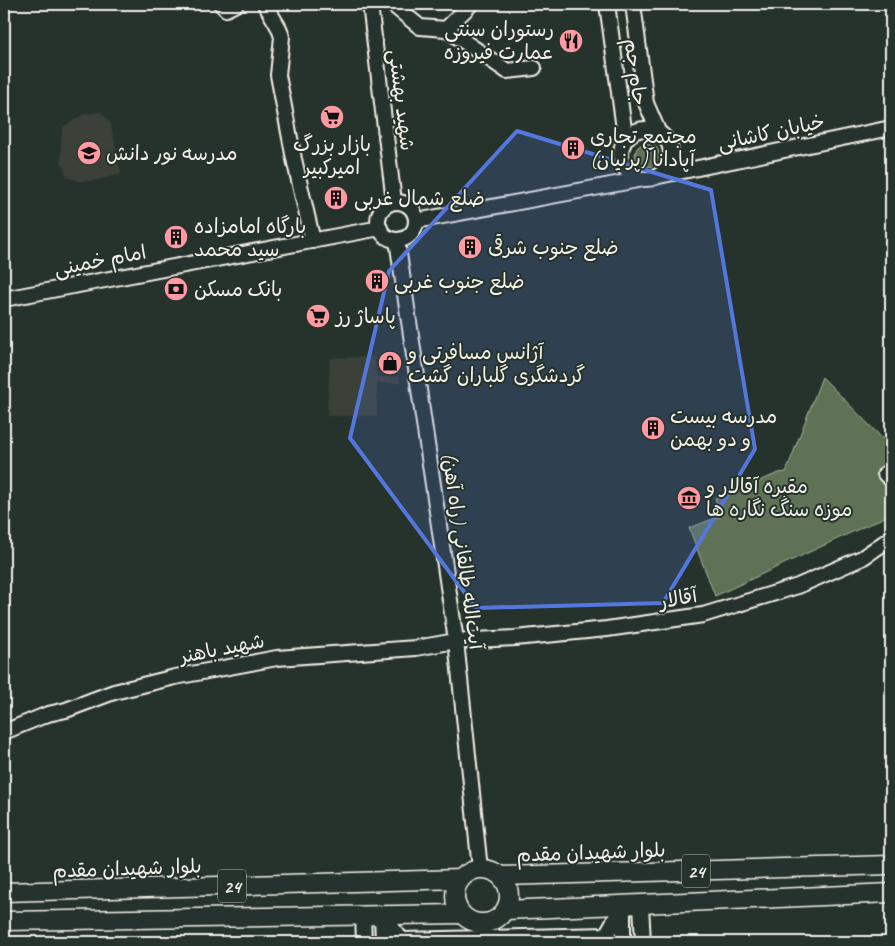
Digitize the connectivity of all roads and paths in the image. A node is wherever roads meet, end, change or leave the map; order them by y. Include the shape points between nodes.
1 (265, 4) edge
2 (370, 4) edge
3 (392, 4) edge
4 (470, 4) edge
5 (607, 4) edge
6 (633, 4) edge
7 (446, 29) junction
8 (534, 68) dead end
9 (891, 128) edge
10 (658, 131) junction
11 (622, 145) junction
12 (659, 176) junction
13 (643, 179) junction
14 (394, 202) junction
15 (416, 221) junction
16 (380, 228) junction
17 (396, 240) junction
18 (313, 241) junction
19 (4, 299) edge
20 (891, 538) edge
21 (456, 642) junction
22 (4, 732) edge
23 (891, 865) edge
24 (480, 869) junction
25 (501, 876) junction
26 (461, 879) junction
27 (4, 892) edge
28 (891, 893) edge
29 (623, 905) junction
30 (641, 905) junction
31 (506, 910) junction
32 (461, 914) junction
33 (363, 915) junction
34 (382, 915) junction
35 (4, 921) edge
36 (364, 942) edge
37 (383, 942) edge
38 (623, 942) edge
39 (643, 942) edge

1 - 18 street via 282,37 278,75
2 - 14 street, شهید بهشتی
3 - 7 street via 420,27
4 - 7 street
5 - 11 street, جام جم via 624,129
6 - 10 street, جام جم via 646,103
7 - 8 street via 507,71
9 - 12 street, خیابان کاشانی
10 - 11 street via 641,129 633,132
10 - 12 street via 665,136 672,151 669,165
11 - 13 street via 622,162 634,176
12 - 13 street
13 - 15 street
14 - 15 street via 401,202 412,209
14 - 16 street via 380,211
15 - 17 street via 408,236
16 - 17 street via 386,236
16 - 18 street, امام خمینی
17 - 21 street, (راه آهن) آیت‌الله طالقانی
18 - 19 street, امام خمینی
20 - 21 street, آقالار via 862,558 798,586 703,615 607,629
21 - 22 street, شهید باهنر via 277,658 175,677 114,692
21 - 24 street, (راه آهن) آیت‌الله طالقانی
23 - 25 main road, بلوار شهیدان مقدم / 24
24 - 25 main road, 24
24 - 26 main road, 24
25 - 31 main road via 510,896
26 - 27 main road, بلوار شهیدان مقدم / 24
26 - 32 main road via 455,900
28 - 30 main road, 24
29 - 30 main road, 24
29 - 31 main road, 24
29 - 34 street via 606,935 402,940
29 - 38 street
30 - 39 street
31 - 32 main road, 24 via 500,918 483,924 474,923
32 - 34 main road, 24
33 - 34 main road, 24
33 - 35 main road, 24
33 - 36 street
34 - 37 street

